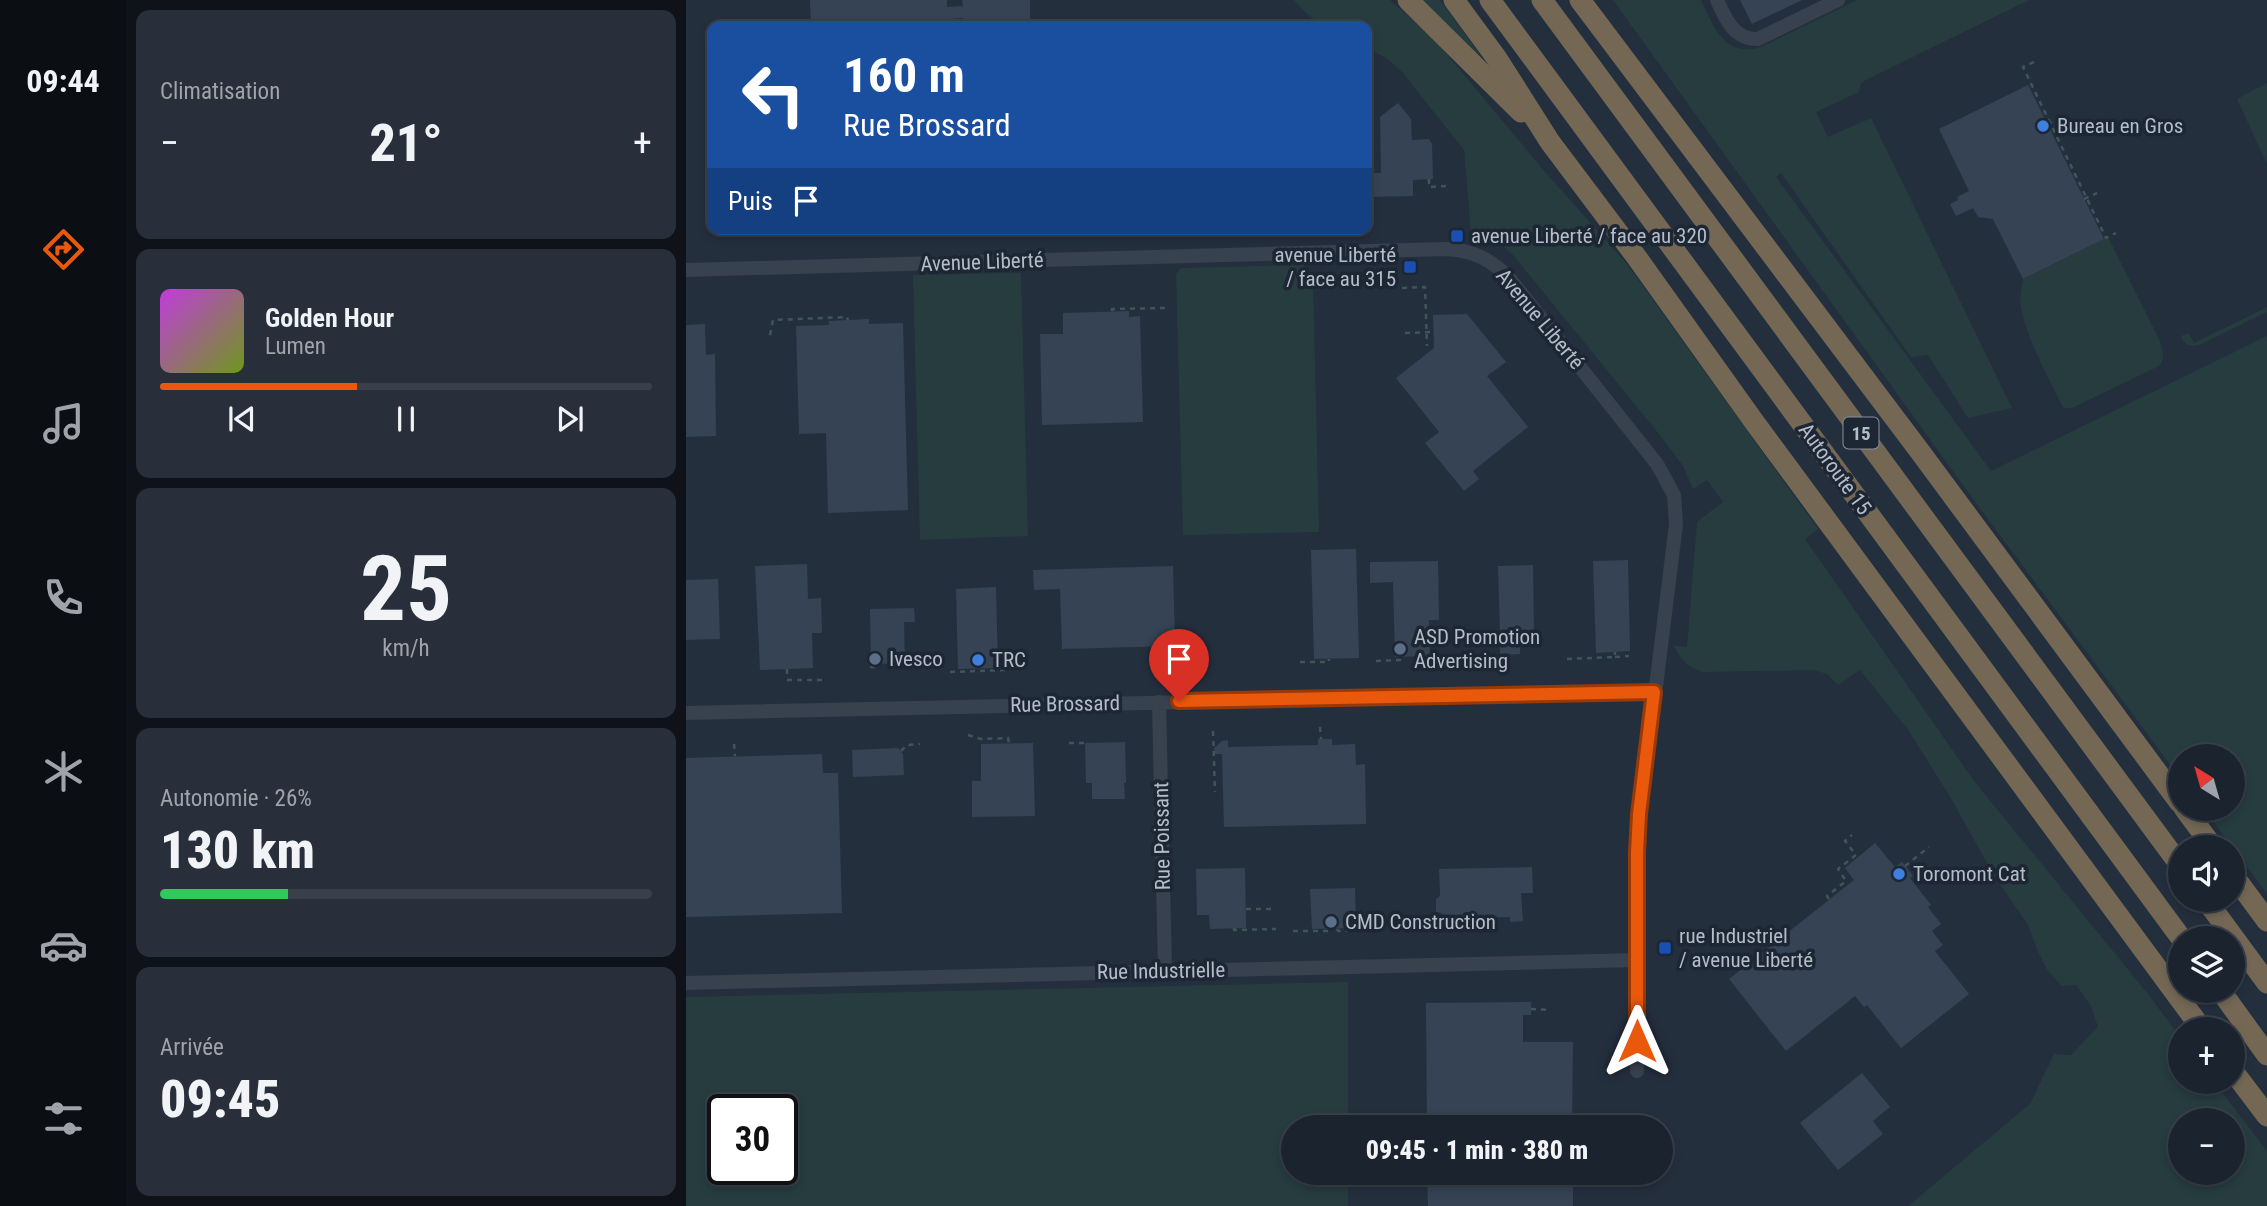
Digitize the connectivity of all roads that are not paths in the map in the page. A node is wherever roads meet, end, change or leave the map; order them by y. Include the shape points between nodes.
1 (1408, 0) edge
2 (1454, 0) edge
3 (1490, 0) edge
4 (1542, 0) edge
5 (1580, 0) edge
6 (1596, 0) edge
7 (1717, 0) edge
8 (1838, 0) edge
9 (1550, 142) junction
10 (1753, 230) junction
11 (686, 270) edge
12 (1654, 692) junction
13 (1159, 702) junction
14 (686, 713) edge
15 (2168, 787) edge
16 (2168, 850) edge
17 (2245, 891) edge
18 (2215, 912) edge
19 (2267, 921) edge
20 (2172, 926) edge
21 (1637, 960) junction
22 (1165, 970) junction
23 (686, 983) edge
24 (2267, 983) edge
25 (2229, 1003) edge
26 (2193, 1017) edge
27 (2267, 1055) edge
28 (1637, 1071) dead end
29 (2245, 1087) edge
30 (2267, 1116) edge

1 - 9 highway
2 - 9 highway
3 - 20 highway, Autoroute 15 / 15
4 - 16 highway, Autoroute 15 / 15
5 - 10 highway
6 - 10 highway
7 - 8 street via 1738,34 1752,40
9 - 26 highway
10 - 15 highway
11 - 12 street, Avenue Liberté via 1445,249 1485,257 1510,279 1670,484 1676,524
12 - 13 street, Rue Brossard
12 - 21 street, Avenue Liberté via 1638,833
13 - 14 street, Rue Brossard
13 - 22 street, Rue Poissant
17 - 19 highway
18 - 24 highway
21 - 22 street, Rue Industrielle
21 - 28 street, Avenue Liberté
22 - 23 street, Rue Industrielle
25 - 27 highway
29 - 30 highway

